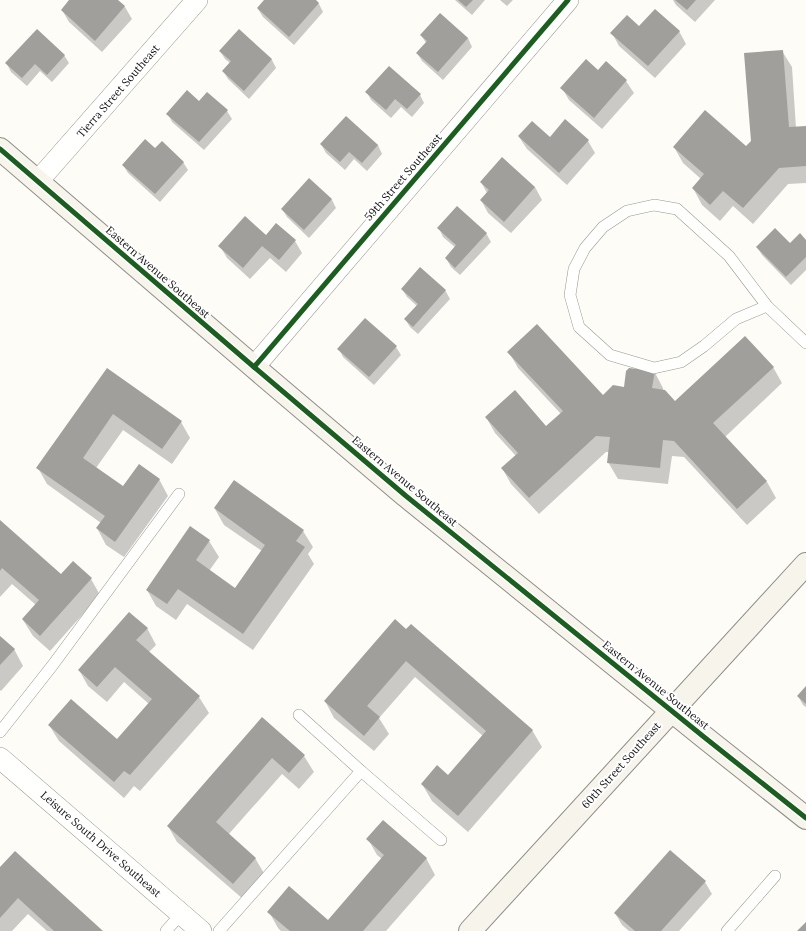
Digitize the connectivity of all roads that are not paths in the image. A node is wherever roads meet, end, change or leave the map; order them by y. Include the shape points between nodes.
1 (197, 0) edge
2 (568, 0) edge
3 (0, 149) edge
4 (38, 181) junction
5 (767, 306) junction
6 (806, 343) edge
7 (254, 367) junction
8 (179, 494) dead end
9 (806, 564) edge
10 (671, 710) junction
11 (299, 715) dead end
12 (0, 732) edge
13 (0, 758) edge
14 (361, 771) junction
15 (806, 818) edge
16 (441, 840) dead end
17 (775, 876) dead end
18 (181, 914) junction
19 (166, 931) edge
20 (201, 931) edge
21 (219, 931) edge
22 (470, 931) edge
23 (727, 931) edge

1 - 4 street, Tierra Street Southeast
2 - 7 street, 59th Street Southeast
3 - 4 street, Eastern Avenue Southeast
4 - 7 street, Eastern Avenue Southeast
5 - 5 lane via 729,256 677,208 654,205 627,211 603,226 585,248 574,269 570,295 579,327 610,355 654,368 680,362 736,319
5 - 6 lane
7 - 10 street, Eastern Avenue Southeast via 406,496
8 - 12 lane
9 - 10 street, 60th Street Southeast
10 - 15 street, Eastern Avenue Southeast
10 - 22 street, 60th Street Southeast
11 - 14 lane
13 - 18 street, Leisure South Drive Southeast
14 - 16 lane
14 - 21 lane
17 - 23 lane
18 - 19 lane
18 - 20 street, Leisure South Drive Southeast

